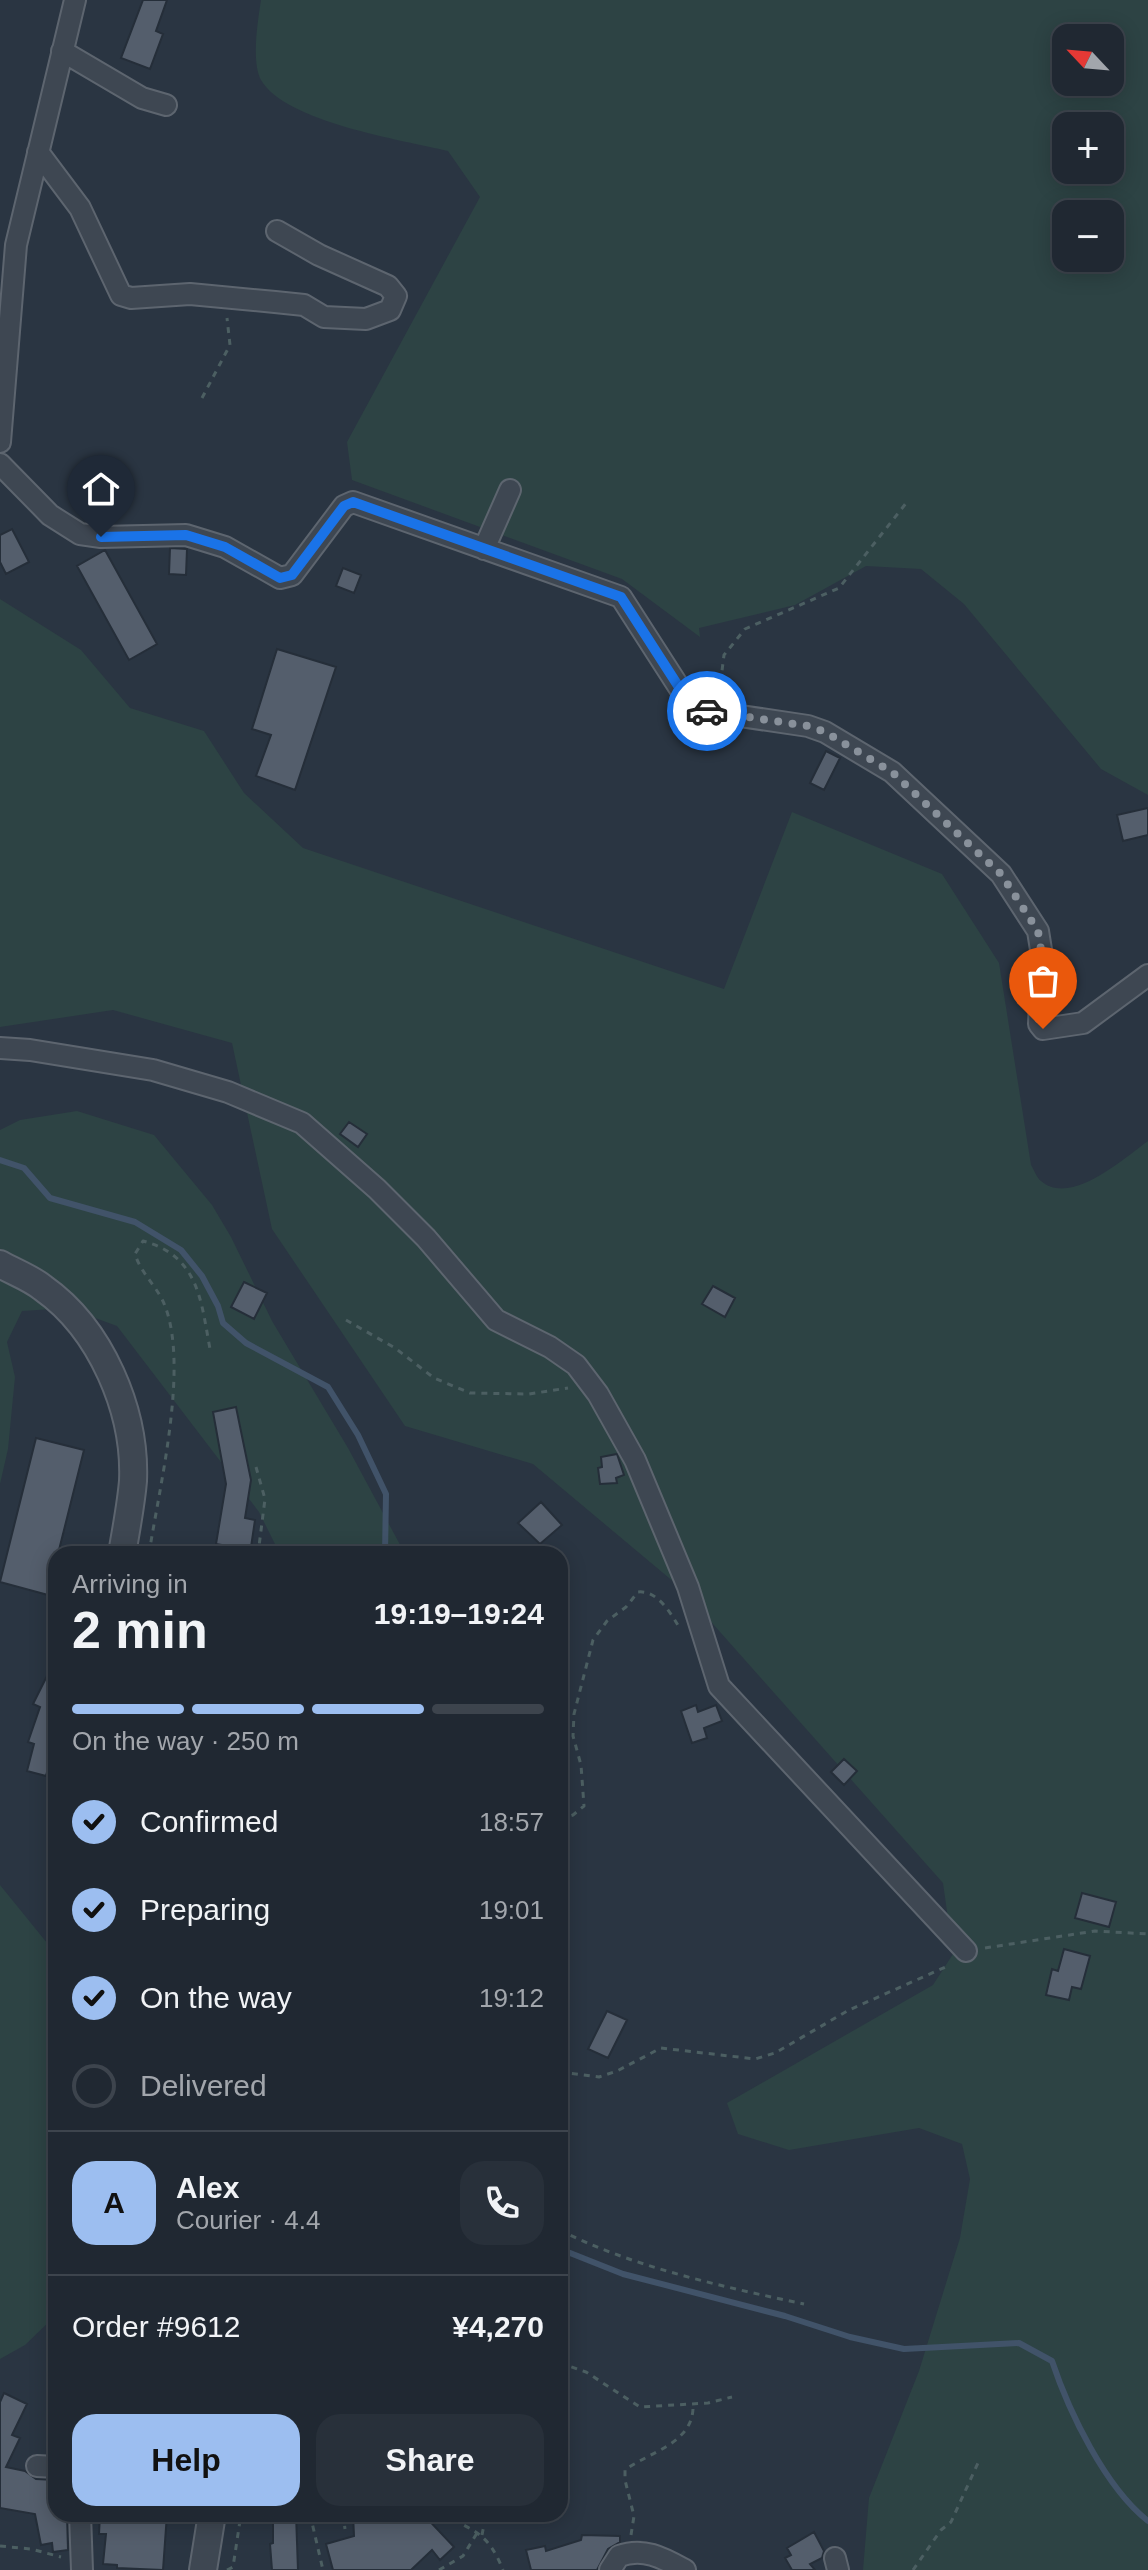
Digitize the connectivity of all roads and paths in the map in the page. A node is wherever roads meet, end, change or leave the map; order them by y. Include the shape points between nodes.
1 (75, 0) edge
2 (62, 51) junction
3 (166, 105) dead end
4 (38, 152) junction
5 (277, 231) dead end
6 (8, 242) edge
7 (226, 317) dead end
8 (202, 398) dead end
9 (0, 442) edge
10 (0, 464) edge
11 (510, 490) dead end
12 (907, 502) dead end
13 (484, 549) junction
14 (717, 714) junction
15 (1148, 975) edge
16 (0, 1048) edge
17 (0, 1264) edge
18 (346, 1320) dead end
19 (210, 1349) dead end
20 (591, 1385) junction
21 (256, 1467) dead end
22 (123, 1546) edge
23 (150, 1546) edge
24 (259, 1546) edge
25 (680, 1630) dead end
26 (568, 1817) edge
27 (1148, 1934) edge
28 (966, 1951) junction
29 (568, 2073) edge
30 (568, 2234) edge
31 (804, 2304) dead end
32 (568, 2366) edge
33 (732, 2397) dead end
34 (693, 2404) junction
35 (978, 2463) dead end
36 (80, 2522) edge
37 (210, 2522) edge
38 (240, 2522) edge
39 (312, 2522) edge
40 (344, 2522) edge
41 (457, 2522) edge
42 (483, 2522) edge
43 (345, 2529) dead end
44 (479, 2534) junction
45 (0, 2546) edge
46 (614, 2563) edge
47 (81, 2565) edge
48 (203, 2570) edge
49 (226, 2570) edge
50 (323, 2570) edge
51 (439, 2570) edge
52 (503, 2570) edge
53 (685, 2570) edge
54 (913, 2570) edge

1 - 2 street
2 - 3 street via 142,98
2 - 4 street
4 - 5 street via 80,208 121,295 190,294 304,305 324,317 366,319 390,310 396,296 388,286
4 - 6 street
6 - 9 street
7 - 8 path via 230,345
10 - 13 street via 50,515 80,534 186,535 225,547 280,578 292,575 344,506 353,502
11 - 13 street
12 - 14 path via 839,588 745,629 724,655
13 - 14 street via 621,597 693,709
14 - 15 street via 825,732 892,772 1001,874 1038,931 1038,1010 1043,1029 1083,1023
16 - 20 street via 163,1072 302,1123 426,1238 496,1320 550,1347 576,1365
17 - 22 street via 44,1288 86,1330 116,1383 128,1425 133,1479
18 - 20 path via 434,1378 470,1393 529,1394
19 - 23 path via 191,1272 143,1241 135,1254 139,1268 165,1305 176,1356
20 - 28 street via 635,1460 688,1587 719,1686
21 - 24 path via 265,1499
25 - 26 path via 646,1591 638,1592 593,1640 574,1714 584,1806
27 - 28 path via 1095,1931
28 - 29 path via 952,1965 849,2010 775,2053 755,2059 661,2048 599,2077
30 - 31 path via 721,2286
32 - 34 path via 640,2407
33 - 34 path
34 - 46 path via 694,2418 682,2437 625,2470 634,2516 630,2541
35 - 54 path via 951,2522
36 - 47 street
37 - 48 street
38 - 49 path via 233,2567
39 - 50 path
40 - 43 path
41 - 44 path
42 - 44 path
44 - 51 path via 463,2556
44 - 52 path via 494,2547
45 - 47 path via 31,2549
46 - 53 street via 641,2551

